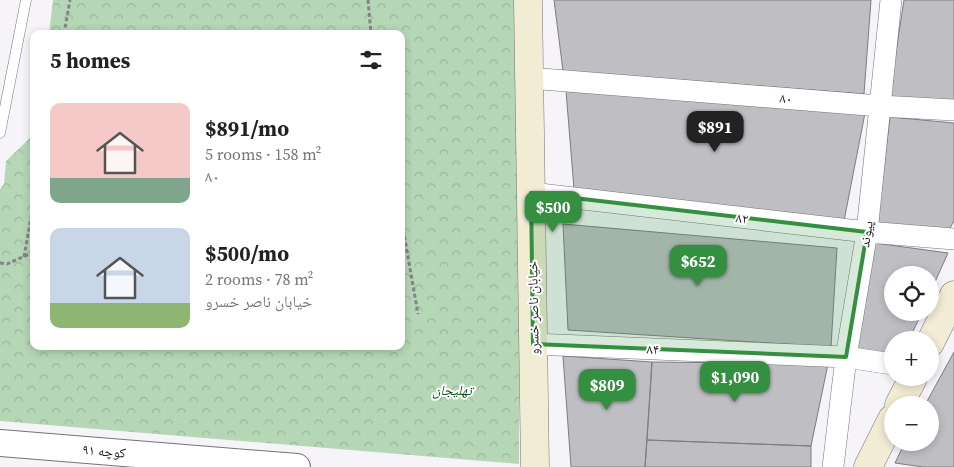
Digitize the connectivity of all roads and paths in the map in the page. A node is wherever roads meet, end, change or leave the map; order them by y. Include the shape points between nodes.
1 (26, 0) edge
2 (70, 0) edge
3 (368, 0) edge
4 (528, 0) edge
5 (891, 0) edge
6 (65, 30) edge
7 (372, 30) edge
8 (529, 78) junction
9 (880, 106) junction
10 (954, 110) edge
11 (0, 134) edge
12 (531, 193) junction
13 (30, 223) edge
14 (867, 232) junction
15 (954, 239) edge
16 (405, 240) edge
17 (30, 254) edge
18 (24, 257) junction
19 (0, 263) edge
20 (954, 295) edge
21 (418, 314) dead end
22 (941, 332) edge
23 (533, 344) junction
24 (846, 357) junction
25 (884, 363) edge
26 (884, 435) edge
27 (0, 443) edge
28 (297, 467) edge
29 (535, 467) edge
30 (833, 467) edge
31 (868, 467) edge

1 - 11 lane
2 - 6 path
3 - 7 path
4 - 8 main road, خیابان ناصر خسرو
5 - 9 street, پیوند
8 - 9 street, ۸۰
8 - 12 main road, خیابان ناصر خسرو
9 - 10 street, ۸۰
9 - 14 street, پیوند
12 - 14 street, ۸۲
12 - 23 main road, خیابان ناصر خسرو
13 - 18 path
14 - 15 street, ۸۲
14 - 24 street, پیوند
16 - 21 path
17 - 18 path
18 - 19 path via 7,264
20 - 22 main road
23 - 24 street, ۸۴
23 - 29 main road, خیابان ناصر خسرو
24 - 25 street, ۸۴
24 - 30 street, پیوند
26 - 31 main road
27 - 28 street, کوچه ۹۱

